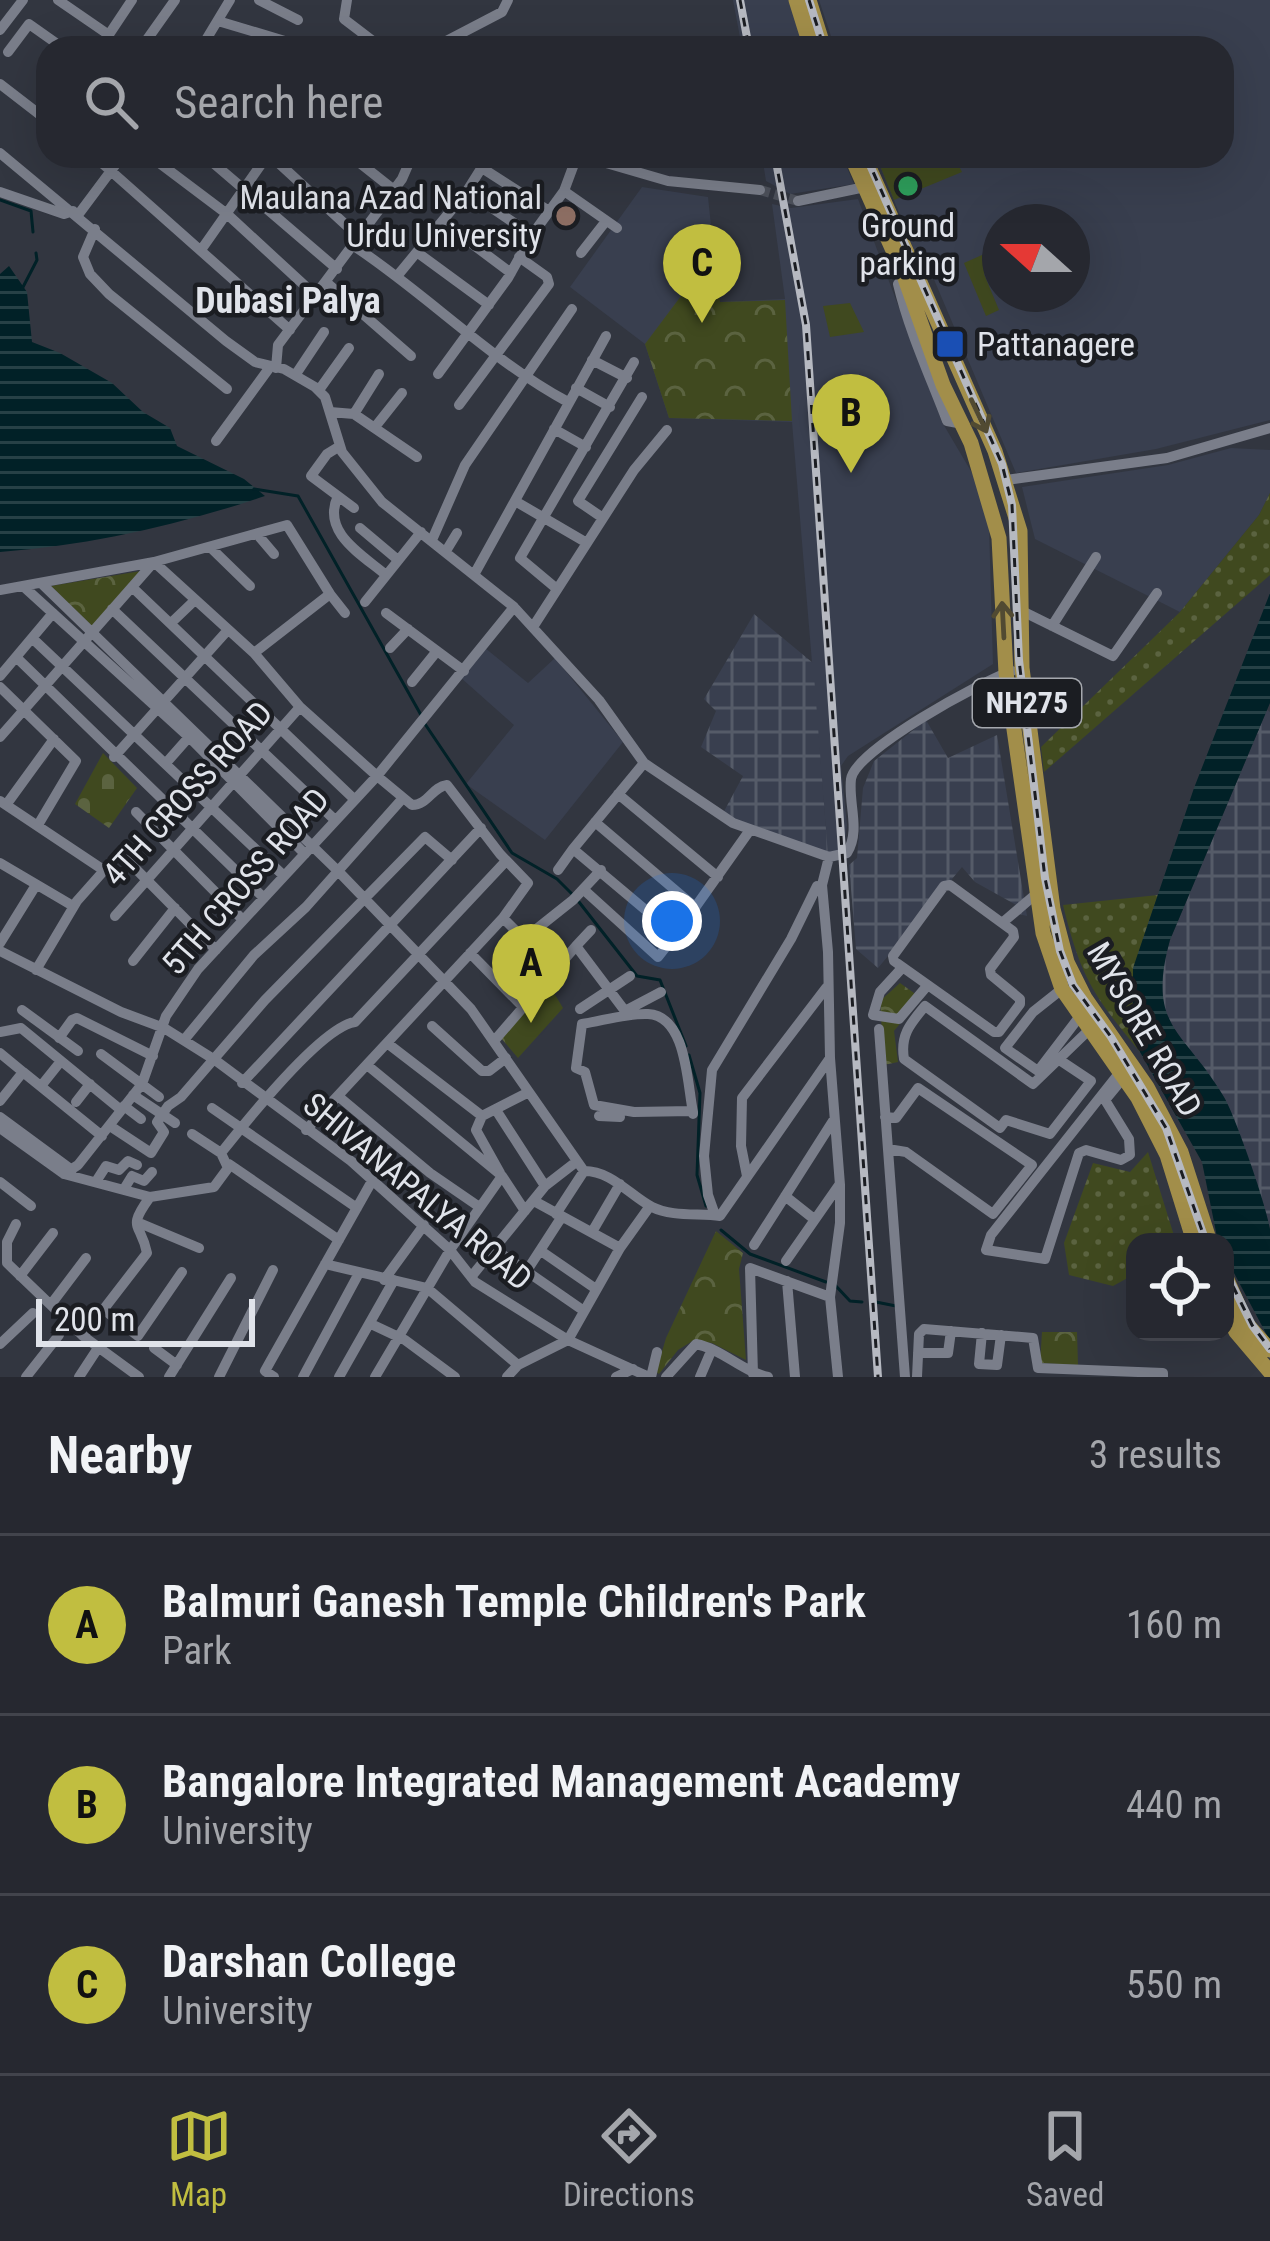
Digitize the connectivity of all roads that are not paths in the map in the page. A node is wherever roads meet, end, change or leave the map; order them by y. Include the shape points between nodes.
1 (23, 0) edge
2 (58, 0) edge
3 (115, 0) edge
4 (175, 0) edge
5 (230, 0) edge
6 (259, 0) edge
7 (347, 0) edge
8 (508, 0) edge
9 (796, 0) edge
10 (810, 0) edge
11 (129, 4) edge
12 (298, 20) dead end
13 (218, 21) junction
14 (0, 30) edge
15 (109, 35) joint
16 (46, 36) edge
17 (150, 36) edge
18 (211, 36) edge
19 (268, 36) edge
20 (360, 36) edge
21 (455, 36) edge
22 (807, 36) edge
23 (820, 36) edge
24 (8, 52) dead end
25 (0, 84) edge
26 (36, 112) edge
27 (0, 153) edge
28 (109, 168) edge
29 (166, 168) edge
30 (221, 168) edge
31 (259, 168) edge
32 (281, 168) edge
33 (366, 168) edge
34 (406, 168) edge
35 (482, 168) joint
36 (575, 168) edge
37 (622, 168) edge
38 (856, 168) edge
39 (869, 168) edge
40 (112, 170) junction
41 (244, 187) junction
42 (865, 187) junction
43 (394, 190) junction
44 (760, 190) tunnel mouth
45 (467, 191) junction
46 (564, 191) junction
47 (0, 192) edge
48 (798, 201) tunnel mouth
49 (550, 211) junction
50 (75, 213) junction
51 (226, 214) junction
52 (443, 223) junction
53 (95, 229) junction
54 (532, 235) junction
55 (357, 242) junction
56 (200, 250) junction
57 (418, 253) junction
58 (581, 253) dead end
59 (519, 257) junction
60 (337, 269) junction
61 (511, 273) junction
62 (398, 275) junction
63 (326, 282) junction
64 (316, 296) junction
65 (489, 305) junction
66 (572, 309) dead end
67 (290, 330) junction
68 (324, 332) dead end
69 (468, 333) junction
70 (606, 335) dead end
71 (349, 348) dead end
72 (411, 356) dead end
73 (496, 356) junction
74 (592, 360) junction
75 (634, 362) dead end
76 (273, 367) junction
77 (296, 374) junction
78 (379, 374) dead end
79 (438, 374) dead end
80 (524, 378) junction
81 (627, 378) junction
82 (576, 388) junction
83 (227, 389) dead end
84 (319, 390) junction
85 (403, 393) dead end
86 (642, 397) dead end
87 (568, 402) junction
88 (459, 405) dead end
89 (610, 407) junction
90 (330, 412) junction
91 (354, 414) junction
92 (375, 427) junction
93 (1270, 428) edge
94 (554, 429) junction
95 (668, 430) dead end
96 (216, 441) dead end
97 (340, 446) junction
98 (586, 447) junction
99 (417, 457) dead end
100 (1006, 480) junction
101 (338, 496) junction
102 (515, 501) junction
103 (354, 508) dead end
104 (543, 516) junction
105 (603, 518) junction
106 (360, 528) dead end
107 (457, 533) dead end
108 (257, 534) junction
109 (426, 536) junction
110 (587, 543) junction
111 (211, 548) junction
112 (446, 551) junction
113 (274, 554) dead end
114 (1096, 557) dead end
115 (398, 560) junction
116 (154, 562) junction
117 (475, 573) junction
118 (386, 574) junction
119 (42, 584) junction
120 (23, 586) junction
121 (250, 586) dead end
122 (132, 587) junction
123 (0, 590) edge
124 (557, 590) junction
125 (1156, 593) dead end
126 (330, 594) junction
127 (194, 601) junction
128 (364, 602) dead end
129 (514, 608) junction
130 (112, 609) junction
131 (1020, 610) junction
132 (345, 613) dead end
133 (386, 613) dead end
134 (53, 614) junction
135 (171, 623) junction
136 (1052, 626) junction
137 (533, 627) junction
138 (408, 629) junction
139 (227, 631) junction
140 (88, 637) junction
141 (32, 638) junction
142 (390, 648) dead end
143 (436, 651) junction
144 (205, 653) junction
145 (254, 653) junction
146 (16, 658) junction
147 (64, 665) junction
148 (1014, 670) junction
149 (464, 671) junction
150 (0, 676) edge
151 (185, 676) junction
152 (412, 682) dead end
153 (45, 686) junction
154 (0, 687) edge
155 (161, 705) junction
156 (300, 706) junction
157 (24, 710) junction
158 (281, 727) junction
159 (135, 733) junction
160 (0, 737) edge
161 (189, 737) junction
162 (54, 740) junction
163 (260, 750) junction
164 (115, 757) junction
165 (166, 763) junction
166 (644, 763) junction
167 (376, 776) junction
168 (235, 777) junction
169 (618, 794) junction
170 (403, 798) junction
171 (354, 799) junction
172 (3, 803) edge
173 (212, 804) junction
174 (136, 812) dead end
175 (335, 820) junction
176 (595, 822) junction
177 (38, 825) junction
178 (189, 829) junction
179 (481, 829) junction
180 (751, 830) junction
181 (173, 849) junction
182 (573, 849) junction
183 (308, 850) junction
184 (829, 857) junction
185 (452, 860) junction
186 (506, 860) junction
187 (0, 863) edge
188 (102, 869) junction
189 (558, 870) dead end
190 (601, 870) junction
191 (339, 872) junction
192 (284, 876) junction
193 (718, 877) junction
194 (147, 880) junction
195 (36, 885) junction
196 (817, 886) junction
197 (1036, 894) junction
198 (578, 895) junction
199 (264, 898) junction
200 (366, 901) junction
201 (73, 906) junction
202 (695, 907) junction
203 (175, 908) junction
204 (115, 916) dead end
205 (503, 918) junction
206 (243, 920) junction
207 (1002, 923) junction
208 (390, 926) junction
209 (591, 930) dead end
210 (677, 933) junction
211 (524, 939) junction
212 (576, 946) junction
213 (0, 947) edge
214 (216, 950) junction
215 (470, 952) junction
216 (418, 954) junction
217 (541, 956) junction
218 (826, 959) junction
219 (133, 961) dead end
220 (902, 968) junction
221 (36, 970) junction
222 (554, 971) junction
223 (630, 976) dead end
224 (444, 980) junction
225 (927, 986) junction
226 (826, 988) junction
227 (1062, 989) junction
228 (608, 990) junction
229 (661, 992) dead end
230 (509, 993) junction
231 (523, 1007) junction
232 (580, 1009) dead end
233 (22, 1010) dead end
234 (1085, 1022) junction
235 (432, 1026) dead end
236 (164, 1028) junction
237 (879, 1029) dead end
238 (0, 1032) edge
239 (59, 1038) junction
240 (184, 1040) junction
241 (494, 1041) junction
242 (387, 1043) junction
243 (78, 1051) dead end
244 (0, 1053) edge
245 (101, 1054) dead end
246 (153, 1056) junction
247 (506, 1058) junction
248 (830, 1058) junction
249 (61, 1060) junction
250 (215, 1060) junction
251 (1061, 1060) junction
252 (367, 1065) junction
253 (23, 1072) junction
254 (1122, 1074) junction
255 (242, 1083) junction
256 (90, 1084) junction
257 (40, 1086) junction
258 (138, 1089) junction
259 (529, 1091) junction
260 (159, 1096) dead end
261 (338, 1096) junction
262 (1103, 1097) junction
263 (264, 1099) junction
264 (0, 1102) edge
265 (76, 1102) dead end
266 (123, 1108) junction
267 (212, 1108) dead end
268 (496, 1110) junction
269 (162, 1114) junction
270 (629, 1114) junction
271 (700, 1114) junction
272 (482, 1116) junction
273 (598, 1116) dead end
274 (0, 1117) edge
275 (885, 1118) junction
276 (141, 1119) dead end
277 (833, 1121) junction
278 (176, 1123) dead end
279 (242, 1127) junction
280 (0, 1128) edge
281 (306, 1130) junction
282 (106, 1131) junction
283 (193, 1134) dead end
284 (888, 1149) junction
285 (225, 1159) junction
286 (137, 1165) dead end
287 (580, 1166) junction
288 (152, 1172) dead end
289 (71, 1173) junction
290 (502, 1176) junction
291 (747, 1176) junction
292 (98, 1180) junction
293 (372, 1181) junction
294 (0, 1182) edge
295 (620, 1184) junction
296 (840, 1185) junction
297 (544, 1186) junction
298 (124, 1189) junction
299 (784, 1196) junction
300 (150, 1197) junction
301 (31, 1206) dead end
302 (478, 1206) junction
303 (530, 1206) junction
304 (650, 1206) junction
305 (357, 1208) junction
306 (715, 1215) junction
307 (558, 1216) junction
308 (814, 1220) junction
309 (137, 1222) junction
310 (16, 1224) dead end
311 (424, 1225) junction
312 (592, 1232) junction
313 (53, 1233) dead end
314 (1192, 1233) edge
315 (1207, 1233) edge
316 (339, 1240) junction
317 (754, 1245) dead end
318 (620, 1247) junction
319 (199, 1248) dead end
320 (494, 1248) junction
321 (450, 1250) junction
322 (541, 1251) junction
323 (86, 1258) dead end
324 (786, 1261) dead end
325 (325, 1264) junction
326 (4, 1267) edge
327 (273, 1270) dead end
328 (182, 1272) dead end
329 (526, 1272) junction
330 (359, 1273) junction
331 (20, 1276) junction
332 (471, 1277) junction
333 (231, 1278) dead end
334 (389, 1280) junction
335 (787, 1281) junction
336 (427, 1288) junction
337 (833, 1288) junction
338 (596, 1289) junction
339 (1234, 1296) edge
340 (52, 1303) junction
341 (103, 1309) junction
342 (584, 1311) junction
343 (33, 1313) dead end
344 (371, 1324) junction
345 (1234, 1328) edge
346 (950, 1331) junction
347 (982, 1334) junction
348 (59, 1335) dead end
349 (1001, 1335) junction
350 (83, 1336) junction
351 (399, 1337) junction
352 (568, 1340) junction
353 (0, 1344) edge
354 (98, 1348) junction
355 (154, 1348) dead end
356 (712, 1349) junction
357 (657, 1352) dead end
358 (918, 1353) junction
359 (177, 1365) junction
360 (518, 1365) junction
361 (1267, 1367) edge
362 (633, 1369) junction
363 (131, 1374) edge
364 (448, 1374) edge
365 (753, 1374) junction
366 (26, 1377) edge
367 (79, 1377) edge
368 (169, 1377) edge
369 (219, 1377) edge
370 (274, 1377) edge
371 (303, 1377) edge
372 (339, 1377) edge
373 (375, 1377) edge
374 (507, 1377) edge
375 (616, 1377) edge
376 (650, 1377) edge
377 (666, 1377) edge
378 (700, 1377) edge
379 (768, 1377) edge
380 (795, 1377) edge
381 (838, 1377) edge
382 (904, 1377) edge
383 (916, 1377) edge
384 (1162, 1377) edge

1 - 14 street
2 - 15 street
3 - 11 street
4 - 17 street
5 - 13 street
6 - 12 street
7 - 20 street via 344,20
8 - 21 street
9 - 22 highway
10 - 23 highway
11 - 15 street
13 - 18 street
13 - 19 street
16 - 24 street via 29,24
25 - 26 street
27 - 50 street
28 - 40 street
29 - 51 street
30 - 41 street
31 - 41 street
32 - 55 street
33 - 43 street
34 - 43 street
35 - 45 street
35 - 49 street
36 - 46 street
37 - 44 street
38 - 42 highway, MYSORE ROAD / NH275
39 -> 100 highway, MYSORE ROAD / NH275
40 - 50 street
40 - 56 street
41 - 51 street
41 - 60 street
42 - 48 street
148 -> 42 highway, MYSORE ROAD / NH275 via 999,538 962,424
43 - 55 street
45 - 52 street
45 - 54 street
46 - 49 street
46 - 58 street via 611,224
47 - 50 street
49 - 54 street
50 - 53 street
51 - 56 street
51 - 64 street
52 - 57 street
52 - 61 street
53 - 76 street via 226,341
53 - 83 street via 83,257 90,274
54 - 59 street
55 - 60 street
55 - 62 street
56 - 67 street
57 - 62 street
57 - 65 street
59 - 61 street
59 - 73 street via 549,284
60 - 63 street
61 - 65 street
62 - 69 street
63 - 64 street
63 - 72 street
64 - 67 street
65 - 69 street
66 - 80 street
67 - 76 street
68 - 77 street
69 - 73 street
69 - 79 street
70 - 74 street
71 - 84 street
73 - 80 street
73 - 88 street
74 - 81 street
74 - 82 street
75 - 81 street
76 - 77 street
76 - 96 street
77 - 84 street
78 - 91 street
80 - 87 street
80 - 109 street
81 - 89 street
82 - 87 street
82 - 89 street
84 - 90 street
85 - 92 street
86 - 105 street via 578,501
87 - 94 street
89 - 98 street
90 - 91 street
90 - 97 street
91 - 92 street
92 - 99 street
93 - 100 street via 1167,458
94 - 98 street
94 - 102 street
95 - 105 street
97 - 101 street via 310,475
97 - 109 street via 382,502
98 - 104 street
100 - 131 highway, MYSORE ROAD / NH275 via 1020,531
101 - 103 street
101 - 118 street via 335,527
102 - 104 street
102 - 117 street
104 - 110 street
104 - 124 street via 520,557
105 - 110 street
106 - 115 street
107 - 112 street
108 - 111 street
108 - 113 street
108 - 126 street via 287,525
109 - 112 street
109 - 115 street
110 - 124 street
111 - 116 street
111 - 121 street
112 - 117 street
114 - 136 street
115 - 118 street
116 - 119 street
116 - 122 street
116 - 127 street
117 - 129 street
118 - 128 street
119 - 120 street
119 - 140 street
120 - 123 street
120 - 134 street
122 - 130 street
122 - 135 street
124 - 137 street
125 - 136 street via 1115,655
126 - 132 street
126 - 145 street
127 - 135 street
127 - 139 street
129 - 137 street
129 - 149 street, 5TH CROSS ROAD
130 - 140 street
130 - 151 street
131 - 136 street
131 - 148 highway, MYSORE ROAD / NH275
133 - 138 street
134 - 140 street
134 - 141 street
135 - 144 street
137 - 166 street
138 - 142 street
138 - 143 street
139 - 144 street
139 - 145 street
140 - 147 street
140 - 155 street
141 - 146 street
141 - 147 street
143 - 149 street
143 - 152 street
144 - 151 street
144 - 158 street
145 - 156 street
146 - 150 street
146 - 153 street
147 - 153 street
147 - 159 street
148 - 184 street via 863,756 851,781 852,845
148 - 197 highway, MYSORE ROAD / NH275
148 - 315 highway, MYSORE ROAD / NH275 via 1067,962 1173,1136
149 - 167 street, 5TH CROSS ROAD
151 - 155 street
151 - 163 street
153 - 157 street
153 - 164 street
154 - 157 street
155 - 159 street
155 - 161 street
155 - 168 street
156 - 158 street, 4TH CROSS ROAD
156 - 167 street
157 - 160 street
157 - 162 street
158 - 163 street, 4TH CROSS ROAD
158 - 171 street
159 - 164 street
159 - 165 street
161 - 165 street
161 - 168 street
162 - 172 street
162 - 177 street via 75,765
163 - 168 street, 4TH CROSS ROAD
163 - 175 street
164 - 178 street
165 - 173 street
166 - 169 street
166 - 180 street
167 - 170 street
167 - 171 street, 5TH CROSS ROAD
168 - 173 street, 4TH CROSS ROAD
168 - 183 street
169 - 176 street
169 - 193 street
170 - 179 street via 418,805 447,785
170 - 191 street
171 - 175 street, 5TH CROSS ROAD
172 - 177 street
173 - 178 street, 4TH CROSS ROAD
173 - 192 street
174 - 181 street
175 - 183 street, 5TH CROSS ROAD
176 - 182 street
176 - 202 street
177 - 188 street
178 - 181 street, 4TH CROSS ROAD
178 - 199 street
179 - 185 street
179 - 186 street
180 - 184 street
180 - 193 street
181 - 194 street, 4TH CROSS ROAD
181 - 206 street
182 - 189 street
182 - 190 street
183 - 191 street
183 - 192 street, 5TH CROSS ROAD
184 - 196 street
184 - 218 street via 822,885
185 - 200 street via 425,837
185 - 208 street
186 - 205 street via 528,883
186 - 216 street
187 - 195 street
188 - 194 street via 121,857
188 - 201 street
190 - 198 street
190 - 210 street
191 - 200 street
191 - 240 street via 254,955
192 - 199 street, 5TH CROSS ROAD
193 - 202 street
194 - 203 street
194 - 204 street, 4TH CROSS ROAD
195 - 201 street
195 - 213 street
196 - 218 street
196 - 271 street via 712,1070
197 - 207 street
197 - 227 highway, MYSORE ROAD / NH275
198 - 210 street via 658,957
198 - 211 street
199 - 206 street, 5TH CROSS ROAD
200 - 208 street
200 - 250 street
201 - 221 street
202 - 210 street
203 - 214 street
203 - 219 street
205 - 211 street
205 - 215 street
206 - 214 street, 5TH CROSS ROAD
207 - 220 street via 944,886 893,956
207 - 225 street via 1014,937 990,969 1021,1004 1000,1032
208 - 216 street
208 - 255 street
209 - 212 street
211 - 217 street
212 - 222 street
212 - 228 street
213 - 221 street, SHIVANAPALYA ROAD
214 - 236 street, 5TH CROSS ROAD
215 - 224 street
215 - 230 street
216 - 224 street
216 - 263 street via 355,1022 336,1028
217 - 222 street
217 - 230 street
218 - 226 street
220 - 225 street
220 - 225 street via 872,1015 898,1019
221 - 236 street, SHIVANAPALYA ROAD
222 - 231 street
223 - 228 street
224 - 241 street
224 - 242 street
226 - 248 street
226 - 291 street via 742,1099
227 - 234 highway, MYSORE ROAD / NH275
227 - 234 street via 1006,1050 1037,1071
228 - 229 street via 625,1011
228 - 232 street
230 - 231 street
231 - 241 street
233 - 239 street
234 - 251 street
234 - 254 highway, MYSORE ROAD / NH275
235 - 247 street via 482,1071
236 - 240 street, SHIVANAPALYA ROAD
236 - 246 street, 5TH CROSS ROAD
237 - 275 street
238 - 249 street via 21,1028
239 - 243 street
239 - 246 street via 75,1018
240 - 250 street, SHIVANAPALYA ROAD
241 - 247 street
242 - 252 street
242 - 272 street
244 - 253 street
245 - 258 street
246 - 258 street, 5TH CROSS ROAD
247 - 259 street
248 - 277 street
248 - 291 street
249 - 256 street
249 - 257 street
250 - 255 street, SHIVANAPALYA ROAD
250 - 269 street
251 - 251 street via 1034,1084 925,1006 901,1043 904,1059 1000,1128 1006,1120 1042,1134 1090,1081
252 - 261 street
252 - 290 street
253 - 257 street
253 - 264 street
254 - 262 street
254 - 314 highway, MYSORE ROAD / NH275 via 1167,1155
255 - 263 street, SHIVANAPALYA ROAD
256 - 265 street
256 - 266 street
257 - 282 street
258 - 260 street
258 - 266 street
258 - 269 street
259 - 268 street
259 - 287 street
261 - 281 street
261 - 302 street
262 - 262 street via 1130,1155 1079,1153 1045,1259 989,1253 991,1235
263 - 279 street
263 - 281 street, SHIVANAPALYA ROAD
266 - 276 street
266 - 282 street
267 - 279 street
268 - 272 street
268 - 297 street
269 - 278 street
269 - 282 street via 164,1132 151,1153
270 - 271 street
270 - 271 street via 594,1105 585,1072 576,1068 582,1024 646,1013 666,1022
270 - 273 street
271 - 306 street
272 - 290 street via 476,1130
274 - 289 street
275 - 284 street
275 - 284 street via 896,1118 918,1088 1032,1165 993,1214 906,1152
277 - 296 street
277 - 299 street
279 - 285 street
279 - 305 street
280 - 289 street
281 - 293 street, SHIVANAPALYA ROAD
282 - 289 street
283 - 285 street
284 - 382 street
285 - 300 street via 214,1187
285 - 316 street
286 - 292 street via 106,1166
287 - 295 street
287 - 297 street
287 - 307 street
288 - 298 street via 144,1181 132,1176
289 - 292 street
290 - 302 street
290 - 303 street
291 - 306 street via 729,1208
292 - 298 street
293 - 305 street
293 - 311 street, SHIVANAPALYA ROAD
294 - 301 street
295 - 304 street
295 - 312 street
296 - 308 street
296 - 337 street
297 - 303 street
298 - 300 street
299 - 308 street
299 - 317 street
300 - 309 street
302 - 321 street
303 - 307 street
303 - 320 street
304 - 306 street
304 - 318 street
305 - 316 street
307 - 312 street
307 - 322 street
308 - 324 street
309 - 319 street
309 - 341 street via 146,1253
310 - 326 street
311 - 321 street, SHIVANAPALYA ROAD
311 - 334 street
312 - 318 street
313 - 331 street
316 - 325 street
318 - 338 street
320 - 329 street
320 - 332 street
321 - 332 street, SHIVANAPALYA ROAD
321 - 336 street
322 - 329 street
322 - 338 street
323 - 340 street
325 - 330 street
325 - 370 street via 266,1371
326 - 331 street
327 - 369 street
328 - 341 street via 138,1336
329 - 342 street
330 - 334 street
330 - 371 street
331 - 340 street
332 - 352 street, SHIVANAPALYA ROAD
333 - 359 street
334 - 336 street
334 - 344 street
335 - 337 street
335 - 365 street via 748,1272
335 - 380 street
336 - 351 street
336 - 360 street
337 - 381 street
338 - 342 street
339 - 361 highway
340 - 350 street
341 - 350 street
342 - 352 street
343 - 353 street
344 - 351 street
344 - 372 street
345 - 361 highway
346 - 347 street
346 - 358 street via 920,1331
346 - 358 street via 948,1354
347 - 349 street
347 - 349 street via 979,1364 997,1365
348 - 366 street
349 - 384 street via 1033,1338 1037,1368
350 - 354 street
351 - 364 street
351 - 373 street
352 - 360 street
352 - 362 street, SHIVANAPALYA ROAD
354 - 363 street
354 - 367 street
355 - 359 street
356 - 365 street
356 - 377 street via 696,1345
356 - 378 street
357 - 376 street
358 - 383 street
359 - 368 street
360 - 374 street
362 - 375 street
362 - 376 street, SHIVANAPALYA ROAD
365 - 379 street

